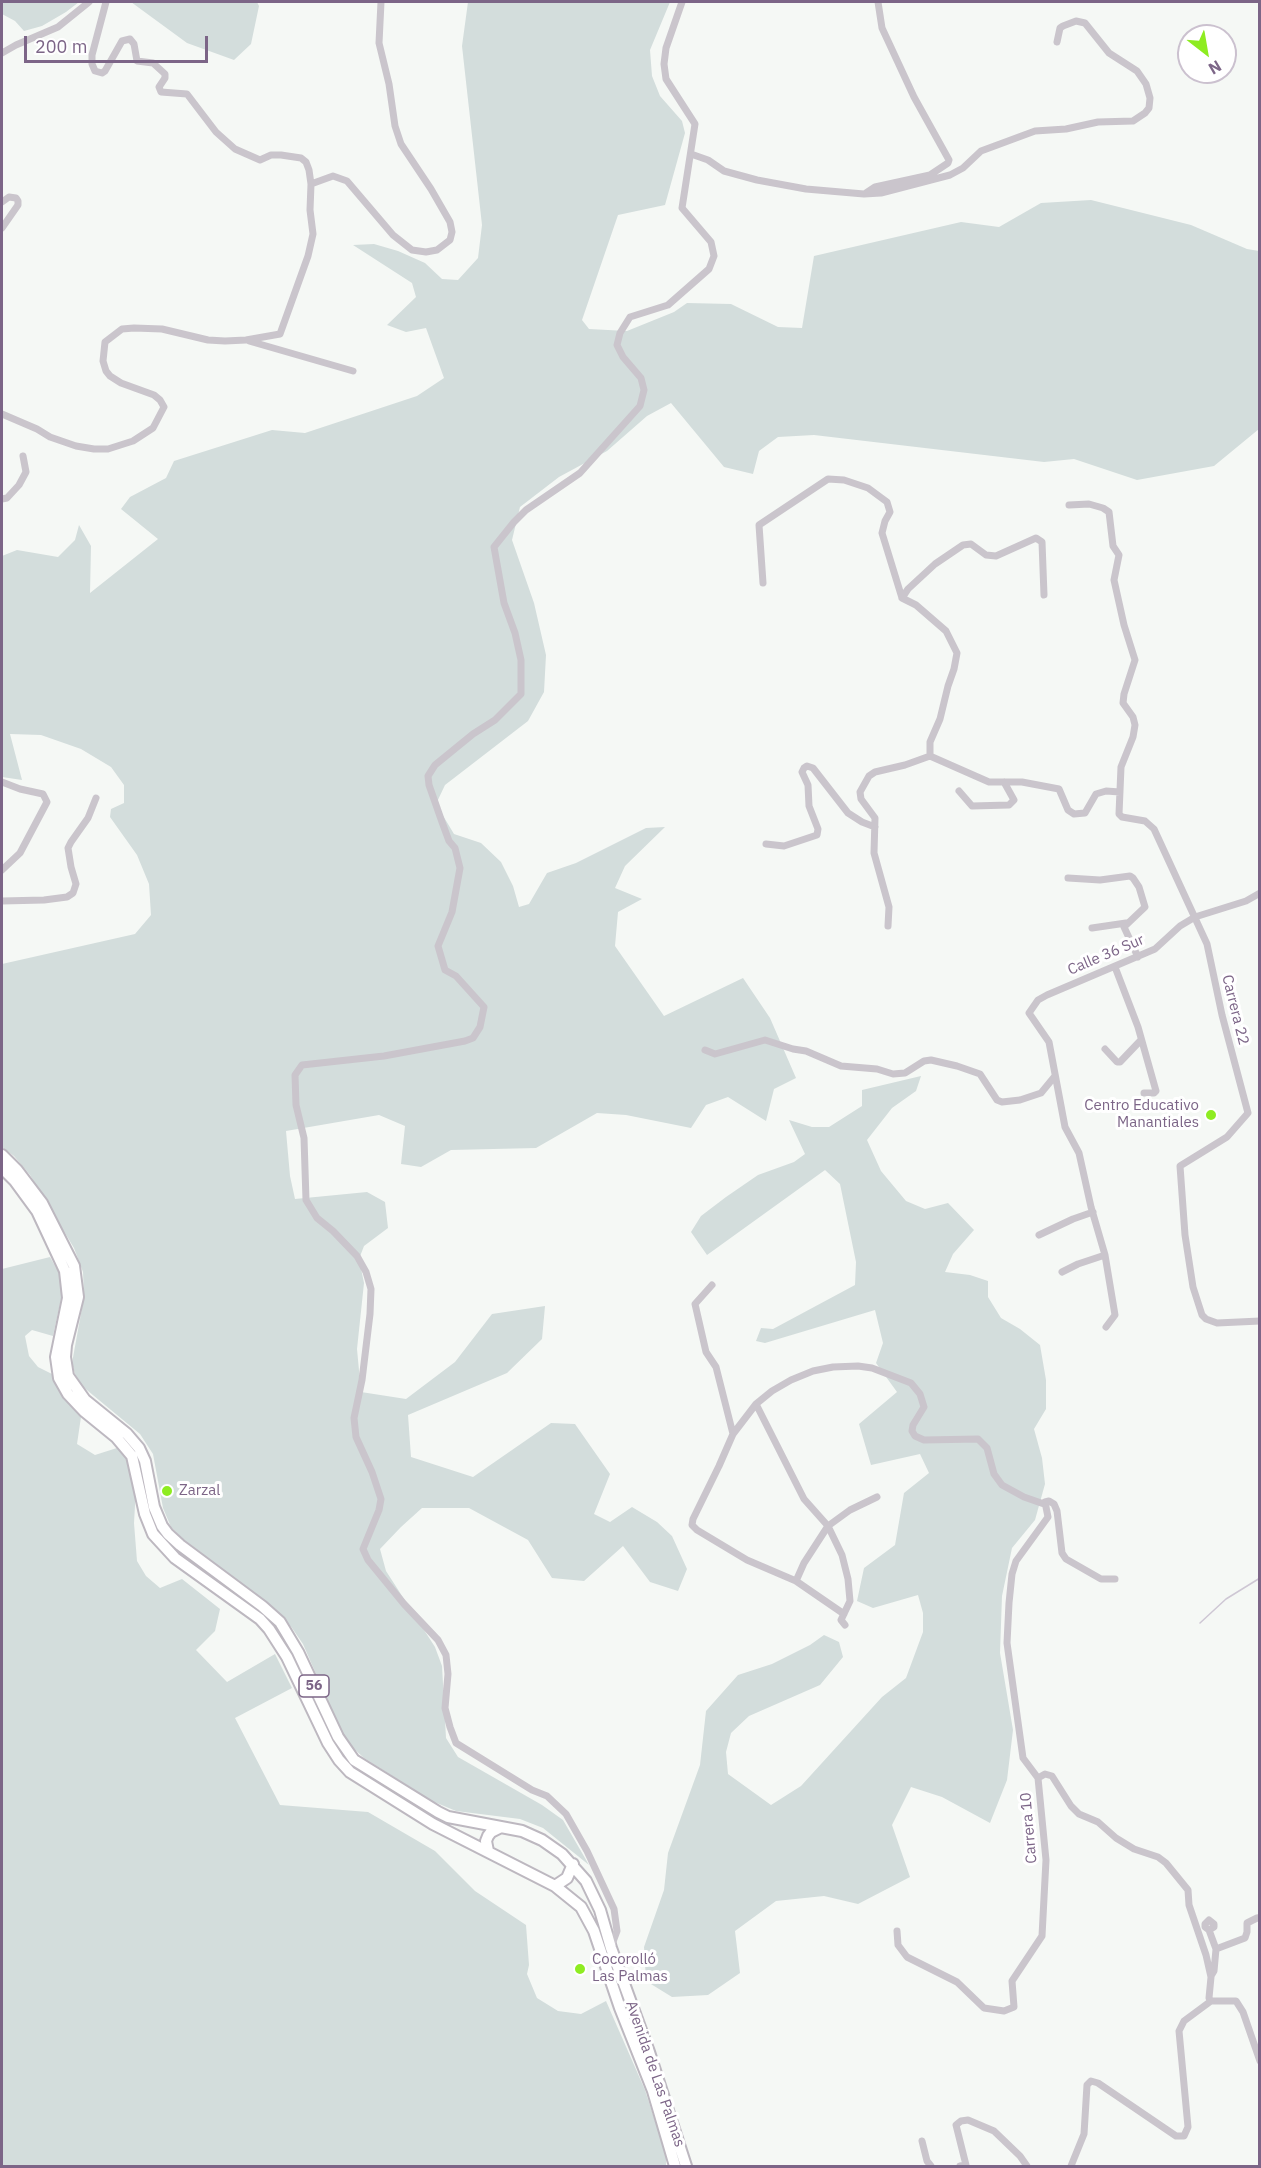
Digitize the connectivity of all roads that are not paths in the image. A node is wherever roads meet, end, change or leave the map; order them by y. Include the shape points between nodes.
1 (89, 2) edge
2 (106, 2) edge
3 (381, 2) edge
4 (682, 2) edge
5 (878, 2) edge
6 (1057, 42) dead end
7 (2, 53) edge
8 (690, 154) junction
9 (311, 184) junction
10 (864, 194) junction
11 (2, 202) edge
12 (2, 228) edge
13 (246, 340) junction
14 (353, 371) dead end
15 (2, 414) edge
16 (23, 456) dead end
17 (2, 499) edge
18 (1069, 505) dead end
19 (763, 583) dead end
20 (1044, 595) dead end
21 (902, 598) junction
22 (930, 756) junction
23 (2, 782) edge
24 (1004, 782) junction
25 (959, 791) dead end
26 (1120, 792) junction
27 (96, 798) dead end
28 (875, 827) junction
29 (766, 844) dead end
30 (2, 870) edge
31 (1068, 878) dead end
32 (1260, 893) edge
33 (2, 901) edge
34 (1195, 917) junction
35 (1126, 923) junction
36 (888, 926) dead end
37 (1092, 928) dead end
38 (1138, 957) junction
39 (1115, 967) junction
40 (1141, 1040) junction
41 (1105, 1049) dead end
42 (705, 1050) dead end
43 (1055, 1076) junction
44 (1144, 1093) dead end
45 (2, 1155) edge
46 (2, 1168) edge
47 (1093, 1212) junction
48 (1039, 1235) dead end
49 (1106, 1255) junction
50 (1062, 1272) dead end
51 (712, 1285) dead end
52 (1260, 1321) edge
53 (1106, 1327) dead end
54 (756, 1404) junction
55 (733, 1434) junction
56 (877, 1497) dead end
57 (1044, 1504) junction
58 (828, 1526) junction
59 (1115, 1579) dead end
60 (796, 1581) junction
61 (844, 1614) junction
62 (845, 1625) dead end
63 (1038, 1778) junction
64 (501, 1827) junction
65 (488, 1851) junction
66 (573, 1864) junction
67 (555, 1886) junction
68 (1257, 1918) dead end
69 (1209, 1930) dead end
70 (897, 1931) dead end
71 (611, 1948) junction
72 (1216, 1949) junction
73 (1211, 1977) junction
74 (1211, 2001) junction
75 (1260, 2061) edge
76 (922, 2141) dead end
77 (675, 2166) edge
78 (687, 2166) edge
79 (931, 2166) edge
80 (960, 2166) edge
81 (1027, 2166) edge
82 (1071, 2166) edge

1 - 7 street via 58,27
2 - 9 street via 92,56 95,71 105,71 122,41 130,39 137,61 153,63 165,74 159,87 161,93 187,94 225,141 248,155 261,160 271,155 301,158 306,162
3 - 9 street via 379,43 400,144 450,222 450,240 437,250 412,250 393,236 347,181 333,176
4 - 8 street via 664,64 666,79 695,124
5 - 10 street via 882,28 949,160 930,175 875,187
6 - 10 street via 1060,28 1076,21 1085,23 1110,53 1137,71 1146,84 1149,108 1133,121 1035,131 981,151 950,175
8 - 10 street via 724,171 757,180
8 - 71 street via 682,207 711,242 714,256 709,269 668,305 630,317 625,323 617,345 640,378 644,390 640,406 580,473 526,510 494,547 520,660 521,694 495,720 435,765 428,776 460,868 452,912 438,946 445,970 456,976 484,1007 480,1027 473,1038 465,1041 384,1056 302,1065 295,1075 296,1105 304,1138 306,1200 317,1218 357,1256 371,1289 354,1418 356,1437 381,1499 363,1549 372,1566 438,1640 446,1655 445,1708 456,1743 547,1796 567,1814 614,1909 617,1931
9 - 13 street via 313,234 284,328 280,334
11 - 12 street via 9,197 18,201
13 - 14 street
13 - 15 street via 208,340 147,327 122,329 113,335 105,342 106,371 121,383 154,395 164,407 153,428 120,447 94,450 65,444
16 - 17 street via 26,472 19,485
18 - 26 street via 1089,504 1109,512 1113,546 1119,555 1114,580 1135,660 1123,703 1135,725 1121,767
19 - 21 street via 759,525 828,479 844,480 868,488 887,502 890,512 882,533
20 - 21 street via 1042,542 1036,538 996,556 986,555 971,544 963,545 935,564
21 - 22 street via 916,605 946,632 957,653 930,742
22 - 24 street via 981,780
22 - 28 street via 869,776 860,796 874,815
23 - 30 street via 43,794 47,802 20,853
24 - 25 street via 1014,800 1009,805 972,806
24 - 26 street via 1059,789 1068,810 1074,814 1085,813 1096,794
26 - 34 street, Carrera 22 via 1119,814 1145,821 1154,829
27 - 33 street via 68,848 76,884 73,893 44,900
28 - 29 street via 848,813 813,768 807,766 802,772 817,835 784,846
28 - 36 street via 874,853 889,907
31 - 35 street via 1133,878 1145,907
32 - 34 street, Calle 36 Sur
34 - 38 street, Calle 36 Sur via 1155,950
34 - 52 street, Carrera 22 via 1207,944 1248,1113 1227,1137 1179,1166 1193,1287 1206,1319 1217,1323
35 - 37 street
35 - 38 street via 1124,930
38 - 39 street, Calle 36 Sur
39 - 40 street
39 - 43 street, Calle 36 Sur via 1047,995 1029,1013 1049,1042
40 - 41 street via 1120,1062
40 - 44 street via 1156,1091
42 - 43 street via 714,1054 765,1040 841,1066 893,1074 905,1073 931,1060 980,1074 1002,1102 1041,1093
43 - 47 street via 1065,1127 1078,1153
45 - 64 main road, Avenida de Las Palmas / 56 via 42,1203 74,1266 78,1296 66,1345 68,1376 85,1400 139,1448 162,1526 180,1545 280,1622 338,1737 354,1760 448,1817
46 - 65 main road, Avenida de Las Palmas / 56 via 37,1211 65,1271 68,1298 56,1357 59,1378 68,1394 132,1456 144,1514 153,1534 175,1558 269,1629 287,1657 328,1743 345,1767 433,1824
47 - 48 street
47 - 49 street
49 - 50 street
49 - 53 street via 1115,1315
51 - 55 street via 695,1304
54 - 55 street
54 - 57 street via 772,1390 813,1371 851,1366 872,1368 911,1383 920,1394 924,1407 913,1425 915,1436 924,1440 978,1438 987,1448 994,1474 1002,1485
54 - 58 street via 804,1500
55 - 60 street via 692,1525 747,1560
56 - 58 street
57 - 59 street via 1049,1501 1057,1511 1066,1559 1101,1580
57 - 63 street via 1048,1517 1016,1561 1012,1574 1007,1643 1023,1758
58 - 60 street
58 - 61 street via 848,1579 850,1601
60 - 61 street
61 - 62 street via 841,1620
63 - 70 street, Carrera 10 via 1046,1860 1042,1935 1012,1981 1014,2007 1004,2011 984,2008 957,1982 906,1957 898,1945
63 - 73 street, Carrera 10 via 1052,1776 1079,1814 1098,1822 1134,1849 1158,1857 1179,1877 1188,1890
64 - 65 main road via 488,1836
64 - 66 main road, Avenida de Las Palmas / 56 via 542,1840
65 - 67 main road, Avenida de Las Palmas / 56
66 - 67 main road via 567,1878
66 - 71 main road, Avenida de Las Palmas / 56 via 597,1899
67 - 77 main road, Avenida de Las Palmas / 56 via 581,1907 594,1931 653,2091
68 - 72 street via 1247,1923 1245,1938
69 - 72 street
71 - 78 main road, Avenida de Las Palmas / 56
72 - 73 street
73 - 74 street, Carrera 10
74 - 75 street via 1236,2001
74 - 82 street via 1184,2021 1179,2031 1188,2127 1184,2136 1176,2136 1091,2081 1087,2085 1084,2134
76 - 79 street
80 - 81 street via 966,2164 956,2125 968,2120 994,2132

